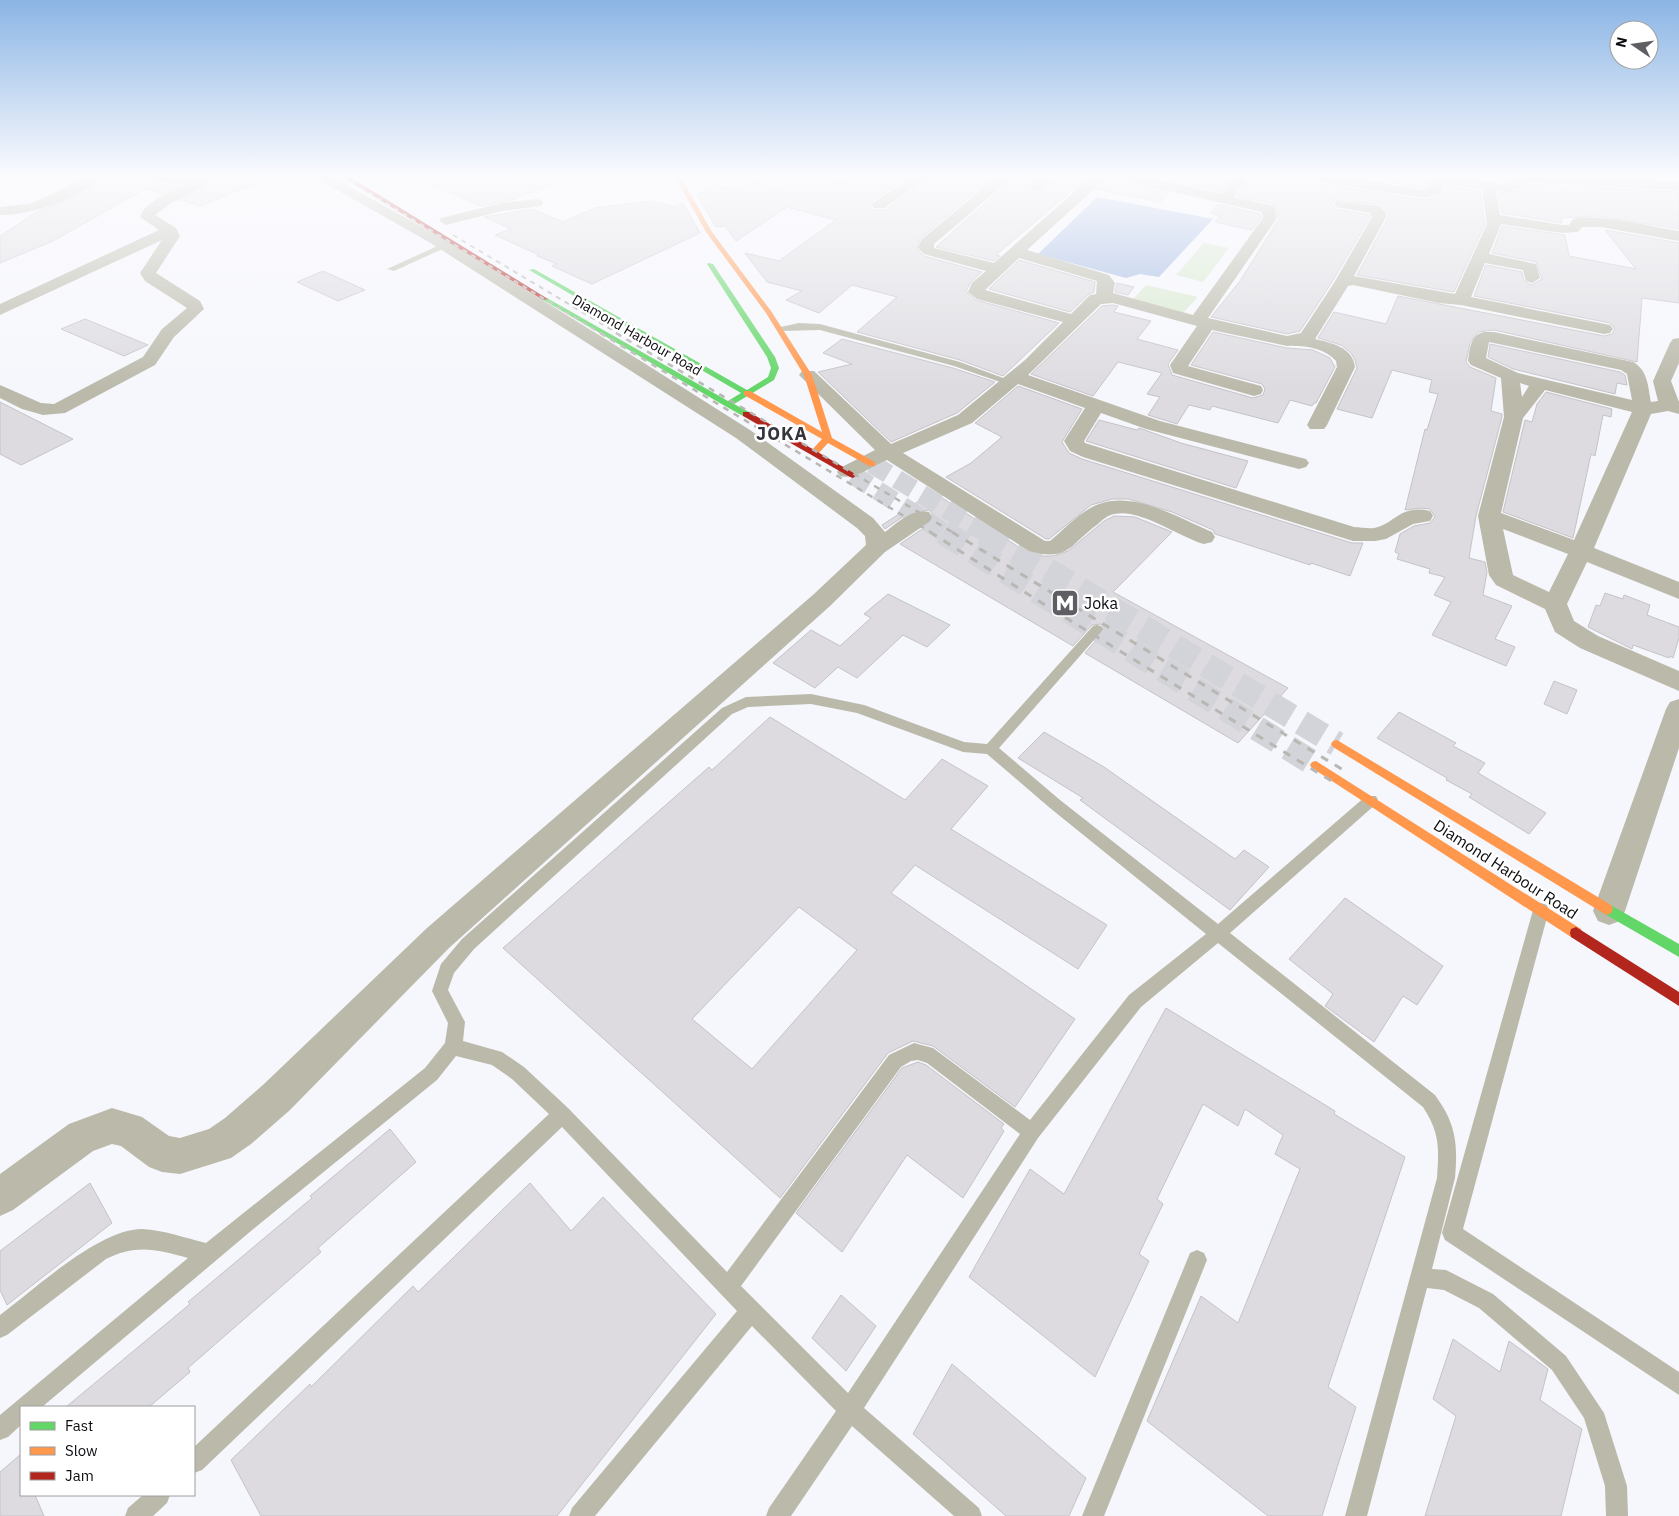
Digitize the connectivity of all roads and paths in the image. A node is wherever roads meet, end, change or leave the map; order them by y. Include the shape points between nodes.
1 (130, 248) edge
2 (164, 248) edge
3 (434, 248) edge
4 (461, 248) edge
5 (468, 248) edge
6 (721, 248) edge
7 (926, 248) edge
8 (1022, 248) edge
9 (1250, 248) edge
10 (1362, 248) edge
11 (1482, 248) edge
12 (1017, 252) junction
13 (704, 254) dead end
14 (1478, 257) junction
15 (524, 265) dead end
16 (391, 268) dead end
17 (998, 269) junction
18 (1532, 278) dead end
19 (1342, 283) junction
20 (1104, 297) junction
21 (1461, 300) junction
22 (0, 310) edge
23 (1075, 320) junction
24 (1203, 322) junction
25 (780, 328) junction
26 (1604, 329) dead end
27 (1300, 340) junction
28 (1679, 343) edge
29 (808, 374) junction
30 (1510, 375) junction
31 (1012, 379) junction
32 (1539, 384) junction
33 (1254, 390) dead end
34 (0, 391) edge
35 (748, 393) junction
36 (728, 404) junction
37 (1097, 404) junction
38 (1674, 406) edge
39 (1642, 410) junction
40 (1514, 417) junction
41 (1317, 425) dead end
42 (828, 438) junction
43 (814, 453) junction
44 (876, 459) junction
45 (1299, 463) dead end
46 (850, 473) joint
47 (1422, 516) dead end
48 (1489, 516) junction
49 (921, 517) dead end
50 (1204, 537) dead end
51 (877, 547) junction
52 (1581, 551) junction
53 (1679, 591) edge
54 (1555, 604) junction
55 (1097, 629) dead end
56 (1679, 682) edge
57 (1679, 709) edge
58 (1338, 744) tunnel mouth
59 (990, 749) junction
60 (1316, 765) tunnel mouth
61 (1371, 800) junction
62 (1541, 910) junction
63 (1609, 911) junction
64 (1219, 933) junction
65 (1679, 951) edge
66 (1679, 1000) edge
67 (453, 1047) junction
68 (562, 1114) junction
69 (1032, 1132) junction
70 (0, 1197) edge
71 (208, 1254) junction
72 (1196, 1260) dead end
73 (1420, 1278) junction
74 (728, 1287) junction
75 (751, 1311) junction
76 (0, 1328) edge
77 (1679, 1384) edge
78 (27, 1406) edge
79 (850, 1410) junction
80 (20, 1412) edge
81 (0, 1429) edge
82 (195, 1461) edge
83 (158, 1496) edge
84 (136, 1516) edge
85 (580, 1516) edge
86 (777, 1516) edge
87 (971, 1516) edge
88 (1093, 1516) edge
89 (1356, 1516) edge
90 (1617, 1516) edge

1 - 22 street
2 - 34 street via 148,273 196,309 168,333 149,361 58,409 36,409
3 - 16 lane
4 - 36 main road, Diamond Harbour Road
5 - 51 street via 744,434 865,523 876,535
6 - 25 main road
7 - 17 street
8 - 12 street
9 - 24 street
10 - 19 street
11 - 14 street
12 - 17 street
12 - 20 street via 1103,278 1107,283
13 - 35 main road via 776,368 775,374
14 - 18 street via 1530,267
14 - 21 street
15 - 35 main road, Diamond Harbour Road
17 - 23 street via 978,286 976,292
19 - 21 street via 1352,280
19 - 27 street via 1307,337
20 - 23 street via 1096,299
20 - 24 street
21 - 26 street
23 - 31 street
24 - 27 street via 1287,341
24 - 33 street via 1179,369
25 - 29 main road
25 - 31 lane via 820,327
27 - 41 street via 1339,352 1347,360
28 - 38 street via 1662,381
29 - 42 main road
29 - 44 street
30 - 32 street
30 - 39 street via 1477,361 1484,337 1627,366 1636,374
30 - 40 street
31 - 37 street
31 - 44 street via 965,419
32 - 39 street
32 - 40 street
35 - 36 main road
35 - 42 main road, Diamond Harbour Road
36 - 43 main road, Diamond Harbour Road
37 - 45 street via 1152,425
37 - 47 street via 1074,441 1077,447 1090,453 1353,534 1381,533 1402,520
38 - 39 street
39 - 52 street
40 - 48 street
42 - 43 main road
42 - 44 main road, Diamond Harbour Road
43 - 46 main road, Diamond Harbour Road
44 - 46 street
44 - 50 street via 1042,547 1057,547 1106,509 1117,507 1147,514
48 - 52 street
48 - 54 street via 1500,575 1504,580
49 - 51 street
51 - 70 street via 822,600 438,938 277,1097 238,1131 218,1145 180,1156 162,1154 129,1130 112,1126 82,1137
52 - 53 street
52 - 54 street
54 - 56 street via 1564,626 1589,642
55 - 59 lane
57 - 63 street
58 - 63 main road, Diamond Harbour Road
59 - 64 lane
59 - 67 lane via 963,748 859,708 811,699 746,702 727,711 468,944 447,969 440,991 457,1022
60 - 61 main road, Diamond Harbour Road
61 - 62 main road, Diamond Harbour Road
61 - 64 lane
62 - 66 main road, Diamond Harbour Road
62 - 77 lane via 1452,1234
63 - 65 main road, Diamond Harbour Road
64 - 69 lane via 1135,1001
64 - 73 lane via 1429,1101 1443,1120 1449,1149 1446,1178
67 - 68 lane via 496,1058 518,1073
67 - 71 lane via 431,1074
68 - 74 lane
68 - 82 lane
69 - 74 lane via 933,1057 911,1050 895,1061
69 - 79 lane
71 - 76 lane via 166,1242 121,1241 99,1252
71 - 78 lane
72 - 88 lane
73 - 89 lane
73 - 90 lane via 1446,1280 1474,1293 1559,1363 1593,1413 1616,1486
74 - 75 lane
75 - 79 lane
75 - 85 lane
79 - 86 lane
79 - 87 lane
80 - 81 lane
83 - 84 lane

